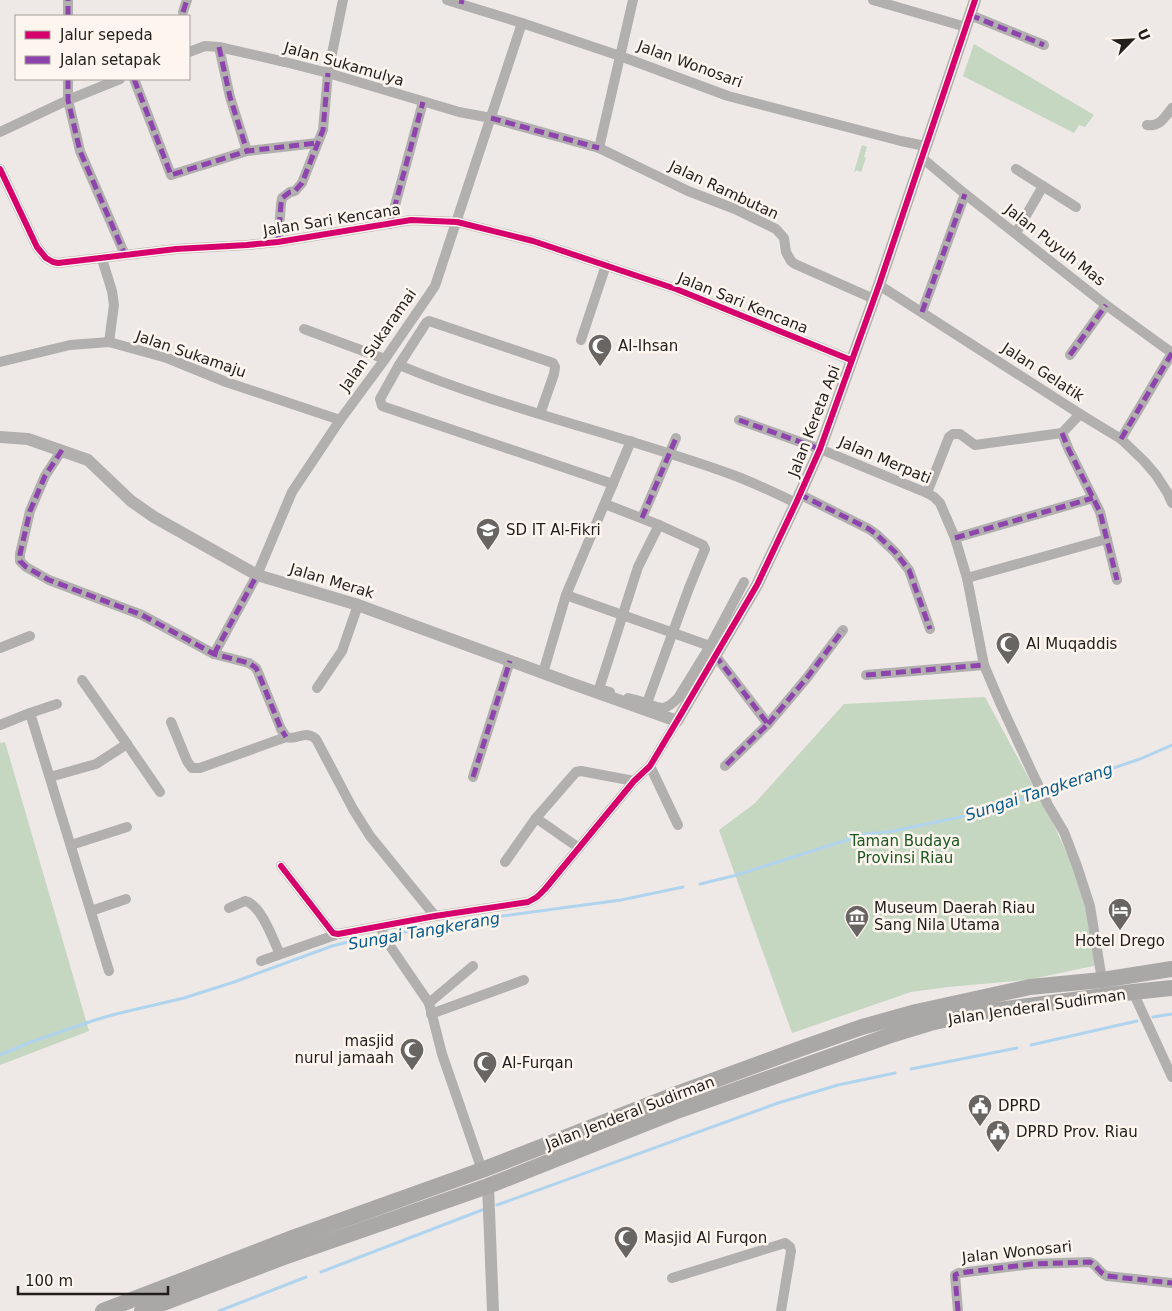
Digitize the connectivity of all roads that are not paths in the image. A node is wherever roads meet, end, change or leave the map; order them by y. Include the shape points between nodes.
1 (68, 0) edge
2 (187, 0) edge
3 (343, 0) edge
4 (447, 0) edge
5 (633, 0) edge
6 (873, 0) edge
7 (974, 0) edge
8 (461, 2) edge
9 (183, 12) dead end
10 (68, 15) edge
11 (968, 21) junction
12 (522, 23) junction
13 (1044, 45) dead end
14 (219, 47) junction
15 (190, 52) edge
16 (620, 56) junction
17 (328, 73) junction
18 (68, 80) edge
19 (118, 80) edge
20 (134, 80) edge
21 (68, 100) junction
22 (423, 102) junction
23 (1172, 108) edge
24 (491, 118) junction
25 (1147, 125) dead end
26 (0, 132) edge
27 (317, 143) junction
28 (599, 148) junction
29 (923, 151) junction
30 (246, 152) junction
31 (0, 169) edge
32 (1016, 169) dead end
33 (1043, 186) junction
34 (966, 194) junction
35 (1076, 207) dead end
36 (457, 222) junction
37 (390, 224) junction
38 (1016, 233) junction
39 (278, 242) junction
40 (125, 255) junction
41 (102, 259) junction
42 (606, 265) junction
43 (879, 284) junction
44 (874, 299) junction
45 (1106, 305) junction
46 (922, 312) junction
47 (304, 329) dead end
48 (581, 340) dead end
49 (108, 342) junction
50 (1172, 353) edge
51 (1070, 355) dead end
52 (386, 359) junction
53 (852, 360) junction
54 (0, 362) edge
55 (399, 365) junction
56 (540, 414) junction
57 (1080, 414) junction
58 (340, 420) junction
59 (739, 420) dead end
60 (1062, 434) junction
61 (0, 437) edge
62 (676, 438) dead end
63 (1121, 439) junction
64 (631, 442) junction
65 (820, 449) junction
66 (62, 450) junction
67 (669, 454) junction
68 (613, 484) junction
69 (927, 494) junction
70 (798, 498) junction
71 (1093, 498) junction
72 (1172, 503) edge
73 (605, 504) junction
74 (642, 518) junction
75 (659, 525) junction
76 (956, 538) junction
77 (1107, 538) junction
78 (257, 575) junction
79 (967, 578) junction
80 (1117, 580) dead end
81 (744, 582) dead end
82 (566, 595) junction
83 (358, 605) junction
84 (623, 616) junction
85 (930, 629) dead end
86 (843, 630) dead end
87 (673, 633) junction
88 (30, 636) dead end
89 (0, 648) edge
90 (712, 651) junction
91 (214, 654) junction
92 (510, 661) junction
93 (984, 664) junction
94 (543, 673) junction
95 (866, 675) dead end
96 (82, 680) dead end
97 (317, 688) dead end
98 (56, 704) dead end
99 (647, 704) junction
100 (30, 713) junction
101 (677, 721) junction
102 (171, 722) dead end
103 (768, 724) junction
104 (0, 725) edge
105 (286, 737) junction
106 (127, 744) junction
107 (650, 766) junction
108 (725, 766) dead end
109 (50, 777) junction
110 (473, 777) dead end
111 (634, 781) junction
112 (160, 792) dead end
113 (536, 818) junction
114 (678, 825) dead end
115 (127, 826) dead end
116 (70, 845) junction
117 (579, 848) junction
118 (505, 862) dead end
119 (281, 866) dead end
120 (126, 899) dead end
121 (229, 908) dead end
122 (91, 911) junction
123 (435, 916) junction
124 (380, 927) junction
125 (338, 934) junction
126 (280, 954) junction
127 (261, 961) dead end
128 (473, 966) dead end
129 (1172, 969) edge
130 (109, 971) dead end
131 (524, 980) dead end
132 (1102, 980) junction
133 (1172, 988) edge
134 (1133, 992) junction
135 (429, 1003) junction
136 (431, 1014) junction
137 (1172, 1077) edge
138 (482, 1170) junction
139 (488, 1186) junction
140 (672, 1278) dead end
141 (1172, 1284) edge
142 (103, 1311) edge
143 (142, 1311) edge
144 (493, 1311) edge
145 (781, 1311) edge
146 (958, 1311) edge

1 - 10 street
2 - 9 street
3 - 17 street
4 - 8 street, Jalan Wonosari
5 - 16 street
6 - 11 street
7 - 11 street, Jalan Kereta Api
8 - 12 street, Jalan Wonosari
11 - 13 street
11 - 29 street, Jalan Kereta Api
12 - 16 street, Jalan Wonosari
12 - 24 street, Jalan Sukaramai
14 - 15 street, Jalan Sukamulya via 205,46
14 - 17 street, Jalan Sukamulya
14 - 30 street
16 - 28 street
16 - 29 street, Jalan Wonosari via 728,96 901,141
17 - 22 street, Jalan Sukamulya
17 - 27 street via 323,130
18 - 21 street
19 - 21 street
20 - 30 street via 171,175
21 - 26 street
21 - 40 street via 80,151
22 - 24 street, Jalan Sukamulya
22 - 37 street
23 - 25 street via 1162,121
24 - 28 street, Jalan Rambutan
24 - 36 street, Jalan Sukaramai
27 - 30 street
27 - 39 street via 302,183 282,198
28 - 44 street, Jalan Rambutan via 776,229 784,238 786,252 795,264
29 - 34 street, Jalan Puyuh Mas
29 - 43 street, Jalan Kereta Api
31 - 41 street, Jalan Sari Kencana via 37,247 46,258 58,263
32 - 33 street
33 - 35 street
33 - 38 street
34 - 38 street, Jalan Puyuh Mas
34 - 46 street
36 - 37 street, Jalan Sari Kencana via 411,220
36 - 42 street, Jalan Sari Kencana via 533,241
36 - 52 street, Jalan Sukaramai via 434,286
37 - 39 street, Jalan Sari Kencana
38 - 45 street, Jalan Puyuh Mas
39 - 40 street, Jalan Sari Kencana
40 - 41 street, Jalan Sari Kencana
41 - 49 street via 114,305
42 - 48 street
42 - 53 street, Jalan Sari Kencana via 676,289
43 - 44 street, Jalan Kereta Api
43 - 46 street, Jalan Gelatik
44 - 53 street, Jalan Kereta Api
45 - 50 street, Jalan Puyuh Mas
45 - 51 street
46 - 57 street, Jalan Gelatik
47 - 52 street
49 - 54 street, Jalan Sukamaju via 70,345
49 - 58 street, Jalan Sukamaju via 167,358 226,382
50 - 63 street
52 - 58 street, Jalan Sukaramai
53 - 65 street, Jalan Kereta Api
55 - 56 street via 434,380
55 - 56 street via 429,321 553,363 554,374
55 - 68 street via 380,399 382,406
56 - 64 street
57 - 60 street
57 - 63 street, Jalan Gelatik
58 - 78 street, Jalan Sukaramai via 292,492
59 - 65 street, Jalan Merpati
60 - 69 street via 975,444 960,434 953,434
60 - 71 street
61 - 66 street, Jalan Merak via 28,439
62 - 67 street
63 - 72 street, Jalan Gelatik via 1156,475
64 - 67 street
64 - 68 street
65 - 69 street, Jalan Merpati
65 - 70 street, Jalan Kereta Api
66 - 78 street, Jalan Merak via 88,460 154,517
66 - 91 street via 45,476 30,511 20,561 49,580 142,615
67 - 70 street
67 - 74 street
68 - 73 street
69 - 76 street, Jalan Merpati via 940,503
70 - 85 street via 869,528 895,552 909,570
70 - 90 street, Jalan Kereta Api via 756,585
71 - 76 street
71 - 77 street
73 - 74 street
73 - 82 street
74 - 75 street
75 - 84 street via 638,567
75 - 87 street via 703,545 705,549
76 - 79 street, Jalan Merpati
77 - 79 street
77 - 80 street
78 - 83 street, Jalan Merak
78 - 91 street, Jalan Sukaramai
79 - 93 street, Jalan Merpati
81 - 90 street
82 - 84 street
82 - 94 street
83 - 92 street, Jalan Merak
83 - 97 street via 342,651
84 - 87 street
84 - 99 street via 599,688
86 - 103 street
87 - 90 street
87 - 99 street
88 - 89 street
90 - 99 street via 674,702 663,708
90 - 101 street, Jalan Kereta Api
90 - 103 street
91 - 105 street via 256,668
92 - 94 street, Jalan Merak
92 - 110 street
93 - 95 street
93 - 132 street, Jalan Merpati via 1000,705 1064,832 1077,866 1090,906
94 - 101 street, Jalan Merak
96 - 106 street
98 - 100 street
100 - 104 street
100 - 109 street
101 - 107 street
102 - 105 street via 187,761 196,769
103 - 108 street
105 - 123 street via 309,735 316,739 352,809 370,836
106 - 109 street via 96,764
106 - 112 street
107 - 111 street
107 - 114 street
109 - 116 street
111 - 113 street via 576,772
111 - 117 street
113 - 117 street
113 - 118 street
115 - 116 street
116 - 122 street
117 - 123 street via 531,901
119 - 125 street via 333,933
120 - 122 street
121 - 126 street via 245,901 251,903 262,916
122 - 130 street
123 - 124 street
124 - 125 street
124 - 135 street
125 - 126 street
126 - 127 street
128 - 135 street
129 - 132 main road, Jalan Jenderal Sudirman
131 - 136 street
132 - 138 main road, Jalan Jenderal Sudirman via 1030,987 890,1018 764,1062
133 - 134 main road, Jalan Jenderal Sudirman
134 - 137 street
134 - 139 main road, Jalan Jenderal Sudirman via 975,1014 894,1034 674,1112
135 - 136 street
136 - 138 street
138 - 142 main road, Jalan Jenderal Sudirman
139 - 143 main road, Jalan Jenderal Sudirman via 284,1257
139 - 144 street
140 - 145 street via 785,1243 791,1251
141 - 146 street, Jalan Wonosari via 1107,1276 1090,1262 1032,1264 959,1273 956,1276

